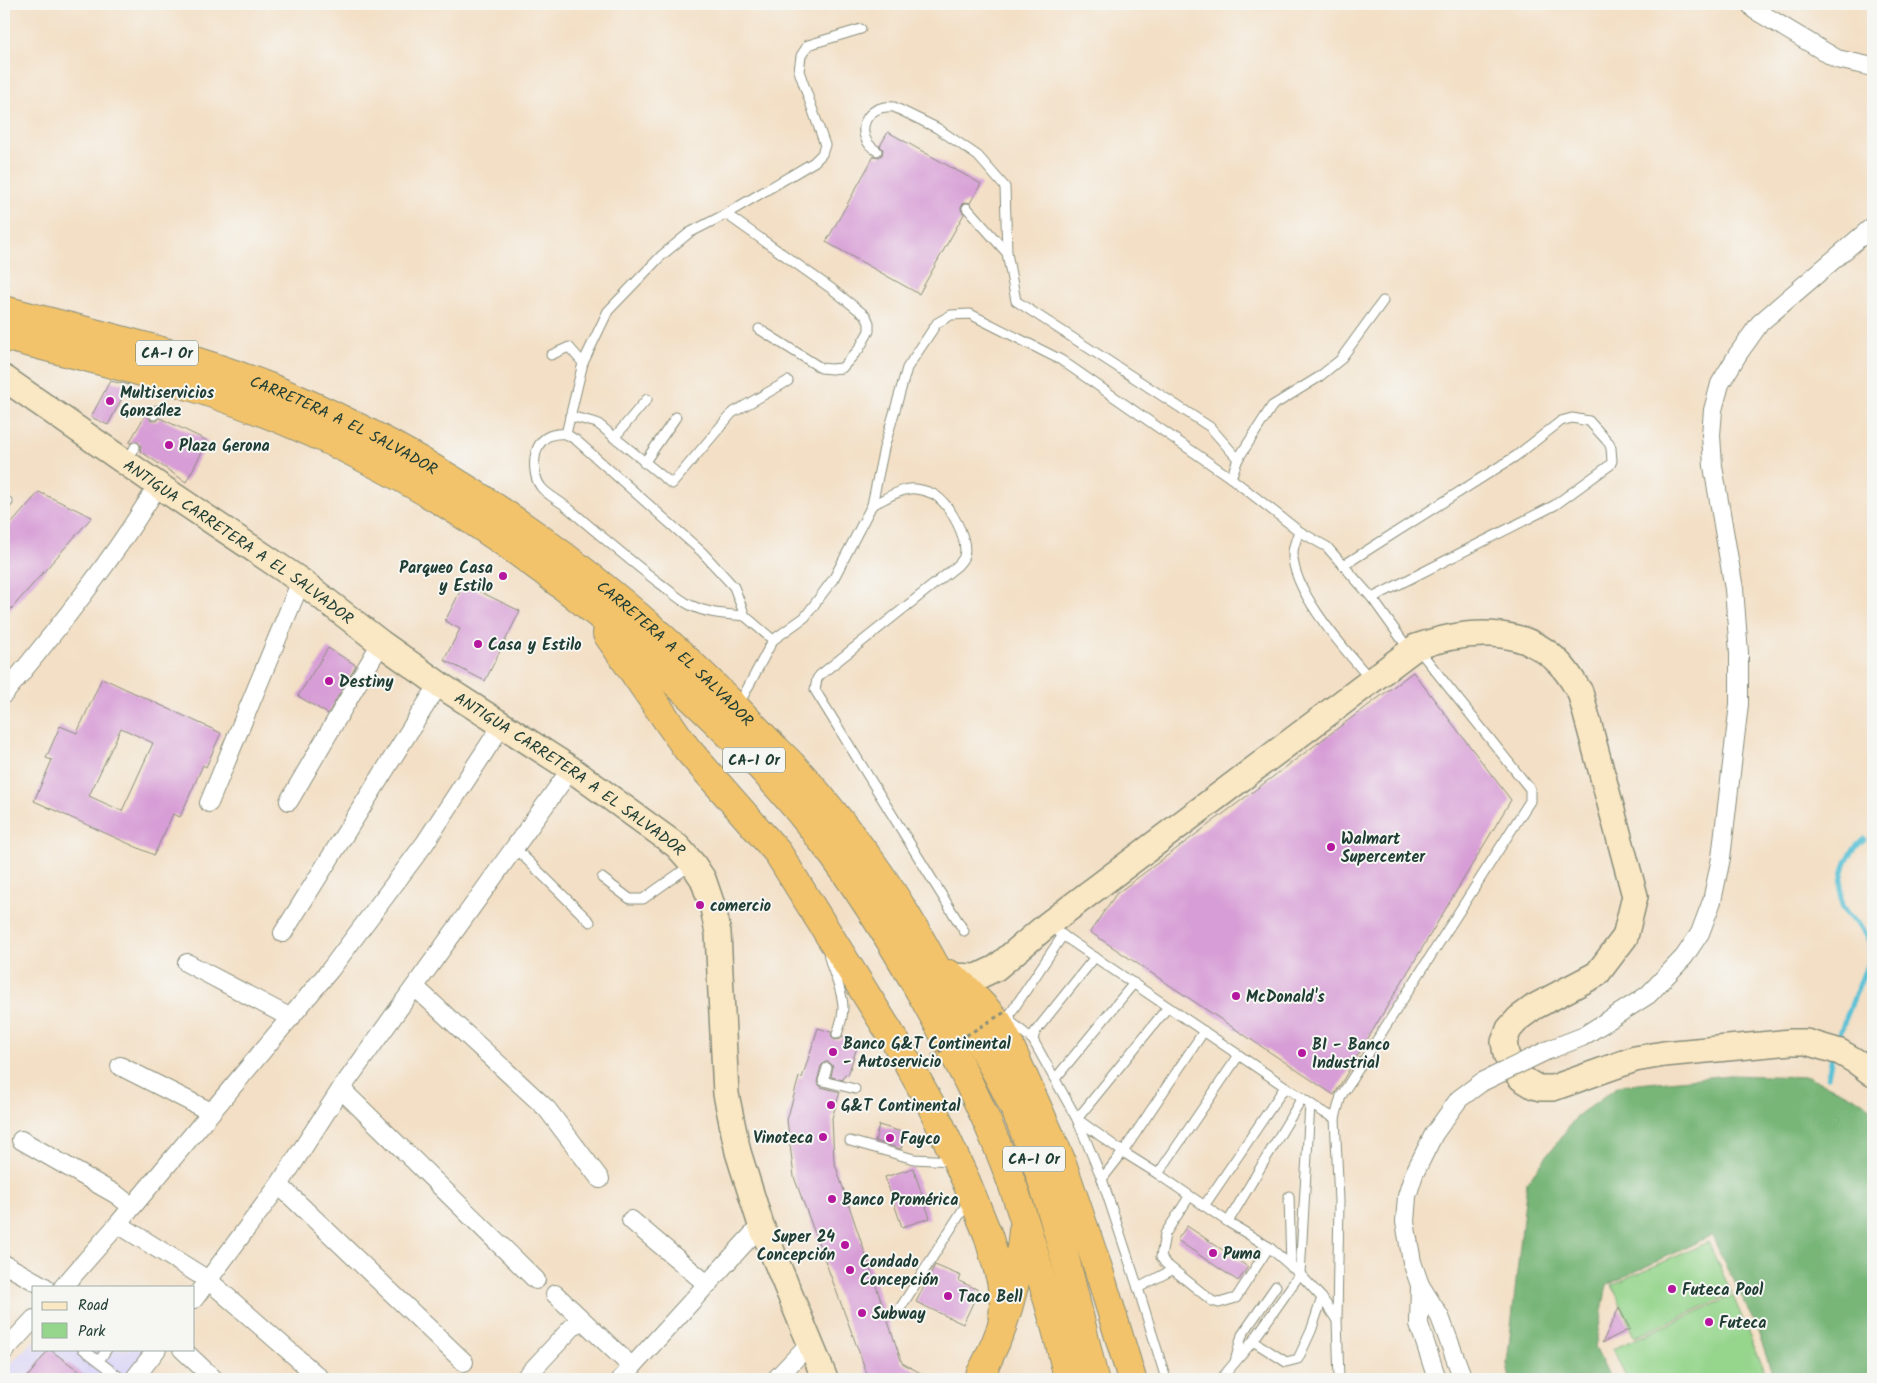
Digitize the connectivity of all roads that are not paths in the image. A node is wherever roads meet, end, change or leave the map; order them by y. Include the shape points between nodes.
1 (1750, 4) edge
2 (860, 29) dead end
3 (1873, 67) edge
4 (877, 151) dead end
5 (968, 208) dead end
6 (726, 214) junction
7 (1873, 226) edge
8 (1007, 253) junction
9 (1383, 301) dead end
10 (4, 310) edge
11 (759, 329) dead end
12 (4, 336) edge
13 (551, 355) dead end
14 (583, 363) junction
15 (4, 378) edge
16 (788, 381) dead end
17 (647, 399) dead end
18 (570, 416) junction
19 (676, 417) dead end
20 (566, 434) junction
21 (614, 438) junction
22 (1238, 459) junction
23 (644, 462) junction
24 (1231, 478) junction
25 (158, 485) junction
26 (872, 505) junction
27 (1299, 531) junction
28 (1344, 565) junction
29 (301, 581) junction
30 (1372, 598) junction
31 (585, 602) junction
32 (745, 616) junction
33 (773, 640) junction
34 (381, 643) junction
35 (1413, 650) junction
36 (1371, 680) junction
37 (440, 685) junction
38 (4, 694) edge
39 (736, 708) junction
40 (502, 725) junction
41 (572, 768) junction
42 (289, 801) dead end
43 (209, 803) dead end
44 (515, 848) junction
45 (693, 864) junction
46 (602, 878) dead end
47 (590, 922) dead end
48 (1055, 930) junction
49 (826, 931) junction
50 (964, 931) dead end
51 (283, 933) dead end
52 (930, 957) junction
53 (1095, 957) junction
54 (187, 963) dead end
55 (996, 968) junction
56 (952, 976) junction
57 (1134, 983) junction
58 (415, 987) junction
59 (1168, 1007) junction
60 (996, 1011) junction
61 (291, 1018) junction
62 (1204, 1031) junction
63 (837, 1034) dead end
64 (1033, 1040) junction
65 (1239, 1055) junction
66 (120, 1066) dead end
67 (827, 1068) dead end
68 (1873, 1074) edge
69 (1055, 1078) junction
70 (1285, 1087) junction
71 (341, 1089) junction
72 (855, 1089) dead end
73 (1302, 1098) junction
74 (1310, 1104) junction
75 (211, 1112) junction
76 (1335, 1118) junction
77 (1077, 1119) junction
78 (21, 1140) dead end
79 (850, 1141) dead end
80 (1123, 1152) junction
81 (957, 1161) junction
82 (1158, 1174) junction
83 (600, 1178) dead end
84 (1102, 1178) junction
85 (279, 1185) junction
86 (972, 1196) junction
87 (1289, 1196) dead end
88 (1189, 1197) junction
89 (1204, 1206) junction
90 (132, 1207) junction
91 (631, 1220) dead end
92 (1024, 1221) junction
93 (1228, 1222) junction
94 (118, 1224) junction
95 (761, 1225) junction
96 (1269, 1247) junction
97 (4, 1264) edge
98 (1291, 1267) junction
99 (1172, 1270) junction
100 (1300, 1274) junction
101 (208, 1280) junction
102 (536, 1280) dead end
103 (708, 1285) junction
104 (1420, 1285) junction
105 (43, 1286) edge
106 (64, 1286) edge
107 (1276, 1286) dead end
108 (1138, 1288) junction
109 (555, 1294) dead end
110 (195, 1298) edge
111 (1322, 1298) junction
112 (899, 1310) dead end
113 (580, 1319) junction
114 (32, 1320) edge
115 (1337, 1320) junction
116 (1116, 1324) junction
117 (1002, 1328) junction
118 (1253, 1341) junction
119 (810, 1343) junction
120 (84, 1350) edge
121 (106, 1350) edge
122 (156, 1350) edge
123 (183, 1350) edge
124 (4, 1351) edge
125 (99, 1361) junction
126 (464, 1362) dead end
127 (1235, 1364) junction
128 (626, 1373) edge
129 (122, 1379) edge
130 (134, 1379) edge
131 (214, 1379) edge
132 (321, 1379) edge
133 (524, 1379) edge
134 (776, 1379) edge
135 (825, 1379) edge
136 (978, 1379) edge
137 (1068, 1379) edge
138 (1094, 1379) edge
139 (1101, 1379) edge
140 (1132, 1379) edge
141 (1166, 1379) edge
142 (1221, 1379) edge
143 (1339, 1379) edge
144 (1437, 1379) edge
145 (1462, 1379) edge

1 - 3 street via 1837,59
2 - 6 lane via 808,45 801,56 799,71 825,145 822,154 807,167
4 - 8 lane via 866,140 865,124 874,111 889,106 937,128 978,156 1005,188
5 - 8 lane
6 - 11 lane via 832,289 866,316 869,323 869,331 859,349 842,368 831,369 821,368
6 - 14 lane via 688,233 608,311
7 - 104 street, bridge via 1760,323 1720,384 1713,410 1713,466 1734,589 1739,704 1721,858 1712,901 1700,933 1684,957 1648,995 1582,1037 1482,1082 1459,1099 1434,1134 1407,1196 1404,1222
8 - 22 lane via 1016,301 1210,427
9 - 22 lane via 1340,360 1272,406
10 - 39 highway, CARRETERA A EL SALVADOR / CA-1 Or via 180,357 268,386 436,469 607,588
12 - 31 highway, CARRETERA A EL SALVADOR / CA-1 Or via 173,381 265,413 334,443 421,489 513,549
13 - 14 lane via 569,347
14 - 18 lane
15 - 25 street, ANTIGUA CARRETERA A EL SALVADOR via 131,455
16 - 23 lane via 732,413 673,484
17 - 21 lane
18 - 20 lane
18 - 21 lane via 596,423
19 - 23 lane
20 - 32 lane via 702,552 734,587
20 - 32 lane via 554,433 540,442 535,468 541,488 688,604 710,613
21 - 23 lane
22 - 24 lane
24 - 26 lane via 1062,360 970,314 952,315 937,323 906,368
24 - 27 lane
25 - 29 street, ANTIGUA CARRETERA A EL SALVADOR
25 - 38 street via 74,608
26 - 33 lane via 828,586 805,617
26 - 50 lane via 913,489 934,495 952,515 963,537 964,555 957,566 820,676 814,690
27 - 28 lane via 1326,547
27 - 36 lane via 1293,554 1298,581 1330,631
28 - 30 lane
28 - 30 lane via 1516,456 1560,421 1572,418 1589,421 1609,443 1610,465 1555,506
29 - 34 street, ANTIGUA CARRETERA A EL SALVADOR
29 - 43 street
30 - 35 lane
31 - 49 highway via 687,749 778,853
31 - 92 highway, CARRETERA A EL SALVADOR / CA-1 Or via 668,676 770,776 823,841 900,955 954,1051 996,1143
32 - 33 lane
33 - 39 lane
34 - 37 street, ANTIGUA CARRETERA A EL SALVADOR
34 - 42 street
35 - 36 street
35 - 68 street via 1439,639 1492,633 1524,640 1561,664 1580,692 1586,710 1635,896 1625,937 1597,974 1534,1008 1509,1029 1504,1042 1506,1054 1521,1078 1540,1088 1553,1088 1635,1059 1791,1042 1806,1042 1830,1049
35 - 76 lane via 1530,789 1530,801 1341,1096
36 - 48 street
37 - 40 street, ANTIGUA CARRETERA A EL SALVADOR
37 - 51 street
39 - 52 highway, CARRETERA A EL SALVADOR / CA-1 Or via 794,766 851,835 894,894
40 - 41 street, ANTIGUA CARRETERA A EL SALVADOR
40 - 61 street via 362,930
41 - 44 street
41 - 45 street, ANTIGUA CARRETERA A EL SALVADOR via 677,846
44 - 47 lane
44 - 58 street
45 - 46 lane via 643,899 630,899
45 - 95 street, ANTIGUA CARRETERA A EL SALVADOR via 703,879 718,934 726,1094 738,1152
48 - 53 lane
48 - 55 street
48 - 64 lane via 1010,1014 1011,1022
49 - 63 lane via 829,960 843,1002
49 - 81 highway via 904,1057
52 - 56 highway
52 - 138 highway, CARRETERA A EL SALVADOR / CA-1 Or via 1026,1134 1065,1253
53 - 57 lane
53 - 64 lane via 1035,1032
54 - 61 street
55 - 56 street via 977,977
55 - 60 street via 989,989
56 - 60 highway
57 - 59 lane
57 - 69 lane
58 - 71 street
58 - 83 street via 548,1109
59 - 62 lane
59 - 77 lane
60 - 116 highway via 998,1022 1061,1160
61 - 75 street
62 - 65 lane
62 - 80 lane
64 - 69 lane
65 - 70 lane
65 - 82 lane
66 - 75 street
67 - 72 lane via 823,1081
69 - 77 lane
70 - 73 lane
70 - 89 lane
71 - 85 street
71 - 102 street
73 - 74 lane
73 - 93 lane
74 - 76 lane
74 - 100 lane
75 - 90 street
76 - 115 lane via 1339,1201
77 - 80 lane
77 - 84 lane
78 - 90 street via 117,1195
79 - 81 lane via 914,1159
80 - 82 lane
80 - 84 lane
81 - 86 highway
82 - 88 lane
84 - 108 lane
85 - 101 street
85 - 126 street
86 - 112 lane
86 - 117 highway via 1001,1280
87 - 98 lane
88 - 89 lane
88 - 99 lane via 1165,1234 1160,1252
89 - 93 lane
90 - 94 street
91 - 103 street
92 - 117 highway via 1016,1283
92 - 137 highway, CARRETERA A EL SALVADOR / CA-1 Or
93 - 96 lane
94 - 101 street
94 - 106 street
95 - 103 street
95 - 119 street, ANTIGUA CARRETERA A EL SALVADOR
96 - 98 lane
96 - 99 lane via 1236,1298 1227,1302 1212,1301
97 - 105 street
98 - 100 lane
99 - 108 lane
100 - 111 lane
100 - 118 lane
101 - 110 street
101 - 132 street
103 - 128 street
104 - 144 street via 1419,1324
104 - 145 street via 1440,1317
107 - 127 lane via 1242,1335
108 - 141 lane
109 - 113 street
111 - 115 lane
111 - 118 lane via 1298,1359 1286,1362
113 - 128 street
113 - 133 street
114 - 124 street
115 - 143 lane
116 - 139 highway
116 - 140 highway
117 - 136 highway
118 - 127 lane
119 - 134 street
119 - 135 street, ANTIGUA CARRETERA A EL SALVADOR
120 - 125 lane
121 - 125 lane
122 - 130 street
123 - 131 street
125 - 129 lane
127 - 142 lane

